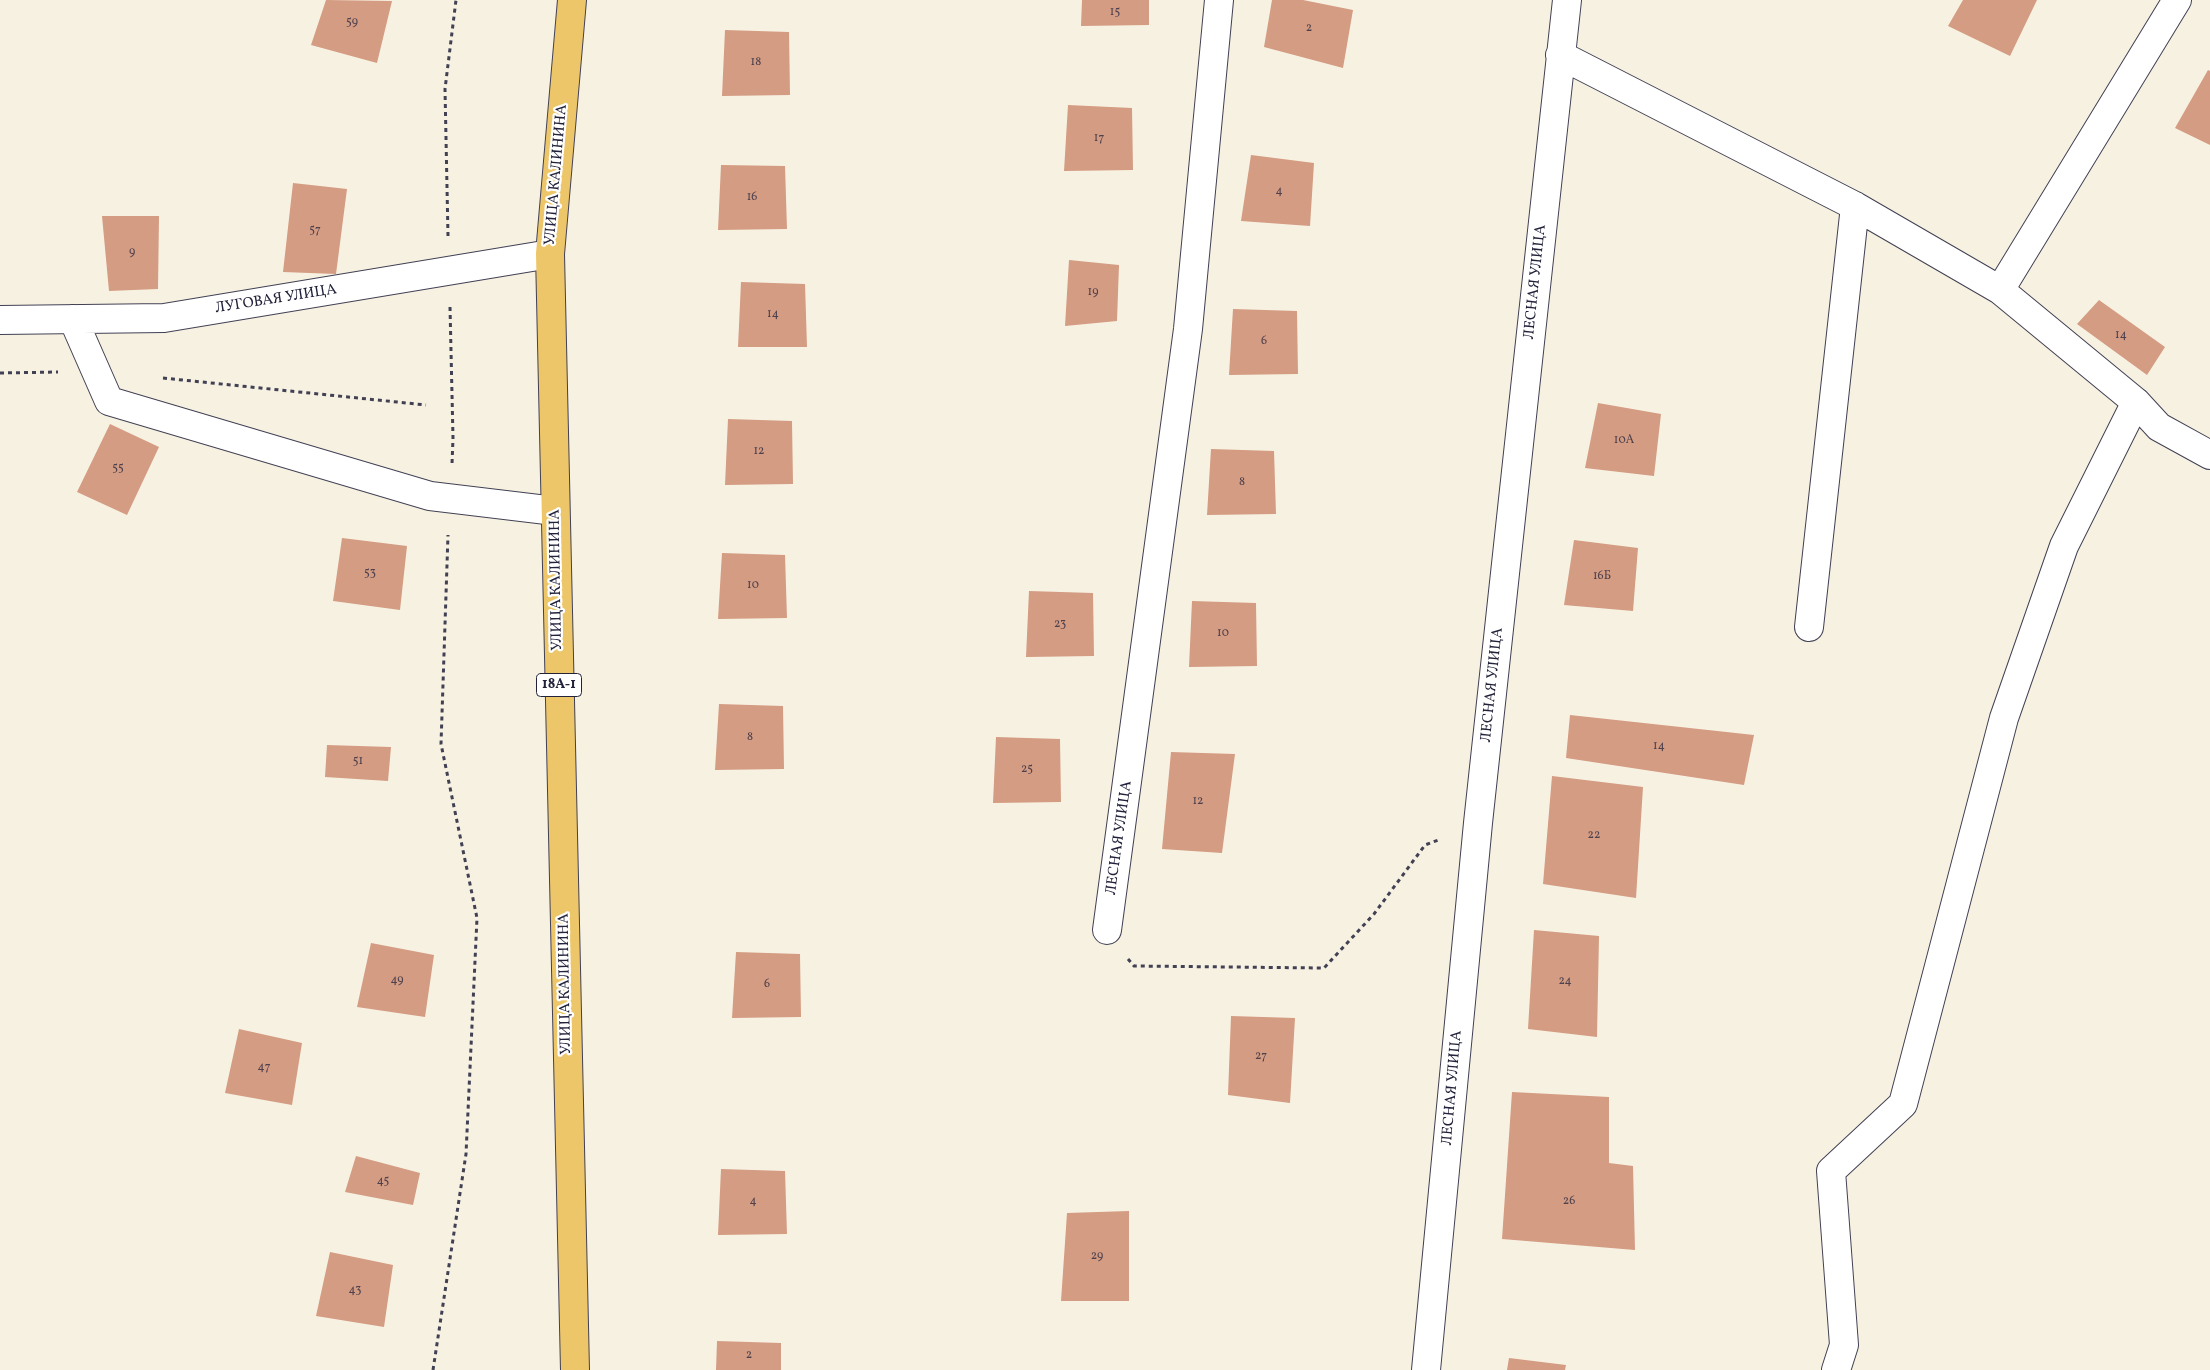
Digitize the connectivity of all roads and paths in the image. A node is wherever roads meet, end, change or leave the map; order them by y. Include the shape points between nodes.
1 (456, 0) edge
2 (572, 0) edge
3 (1219, 0) edge
4 (2177, 0) edge
5 (1558, 2) edge
6 (1560, 55) junction
7 (1855, 206) junction
8 (550, 254) junction
9 (449, 272) junction
10 (2000, 290) junction
11 (72, 319) junction
12 (0, 320) edge
13 (96, 371) junction
14 (0, 373) edge
15 (154, 377) dead end
16 (2136, 402) junction
17 (426, 405) dead end
18 (2210, 454) edge
19 (450, 499) junction
20 (555, 510) junction
21 (1809, 627) dead end
22 (1478, 824) junction
23 (1107, 930) joint
24 (433, 1370) edge
25 (575, 1370) edge
26 (1426, 1370) edge
27 (1836, 1370) edge

1 - 9 path via 445,90
2 - 8 main road, УЛИЦА КАЛИНИНА / 18А-1
3 - 23 street, ЛЕСНАЯ УЛИЦА via 1188,329
4 - 10 street
5 - 6 street, ЛЕСНАЯ УЛИЦА
6 - 7 street
6 - 22 street, ЛЕСНАЯ УЛИЦА
7 - 10 street
7 - 21 street
8 - 9 street, ЛУГОВАЯ УЛИЦА
8 - 20 main road, УЛИЦА КАЛИНИНА / 18А-1
9 - 11 street, ЛУГОВАЯ УЛИЦА via 164,318
9 - 19 path via 454,438
10 - 16 street
11 - 12 street, ЛУГОВАЯ УЛИЦА
11 - 13 street
13 - 14 path
13 - 19 street via 109,401 430,496
15 - 17 path
16 - 18 street via 2159,427
16 - 27 street via 2064,546 2004,718 1903,1104 1831,1171 1844,1345
19 - 20 street
19 - 24 path via 440,744 477,918 466,1154
20 - 25 main road, УЛИЦА КАЛИНИНА / 18А-1
22 - 23 path via 1425,845 1374,914 1324,968 1134,966
22 - 26 street, ЛЕСНАЯ УЛИЦА

